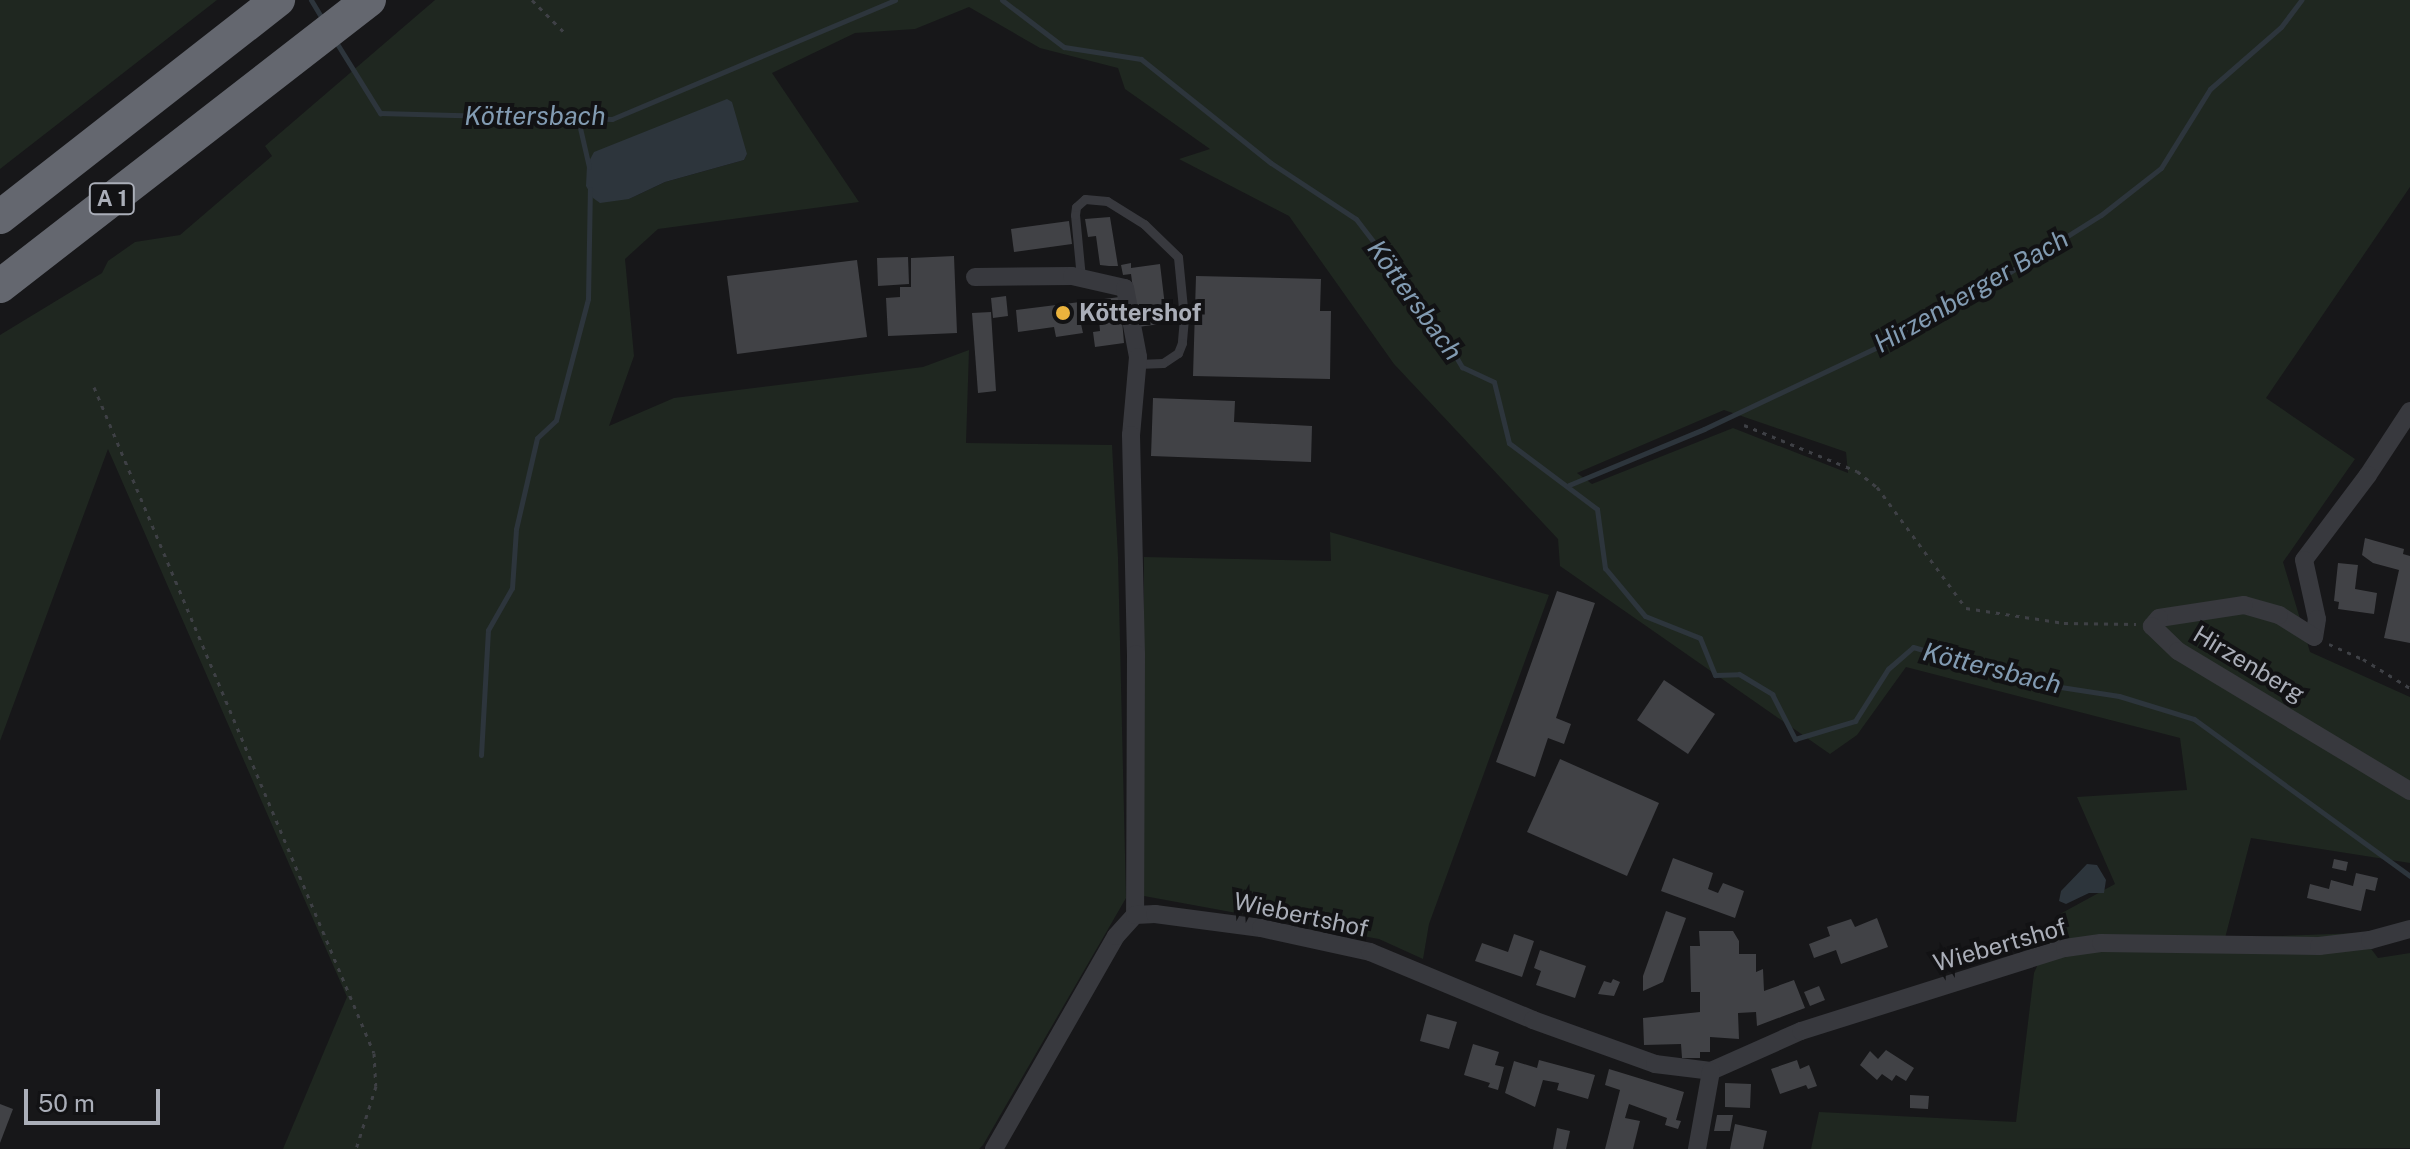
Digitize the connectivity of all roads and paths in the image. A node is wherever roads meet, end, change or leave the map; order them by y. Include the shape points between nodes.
1 (278, 0) edge
2 (369, 0) edge
3 (532, 0) edge
4 (564, 32) dead end
5 (0, 217) edge
6 (975, 277) dead end
7 (1081, 278) junction
8 (0, 286) edge
9 (1137, 364) junction
10 (94, 387) dead end
11 (2410, 411) edge
12 (1744, 425) dead end
13 (2152, 626) junction
14 (2314, 637) junction
15 (2410, 688) edge
16 (2410, 791) edge
17 (1135, 915) junction
18 (2410, 929) edge
19 (1711, 1071) junction
20 (356, 1149) edge
21 (994, 1149) edge
22 (1697, 1149) edge

1 - 5 highway, A 1
2 - 8 highway, A 1
3 - 4 path
6 - 7 street
7 - 9 street via 1125,288
7 - 9 lane via 1075,215 1085,199 1107,201 1144,224 1178,257 1182,343 1163,363
9 - 17 street via 1131,435
10 - 20 path via 374,1053 376,1086
11 - 14 street via 2304,560 2317,619
12 - 13 path via 1857,471 1877,487 1966,608 2064,623
13 - 14 street, Hirzenberg via 2159,618 2244,605 2279,615
13 - 16 street, Hirzenberg via 2178,651
14 - 15 path
17 - 19 street, Wiebertshof via 1261,928 1370,952 1655,1064
17 - 21 street via 1116,936
18 - 19 street, Wiebertshof via 2319,946 2101,943 2065,948 1801,1031
19 - 22 street

